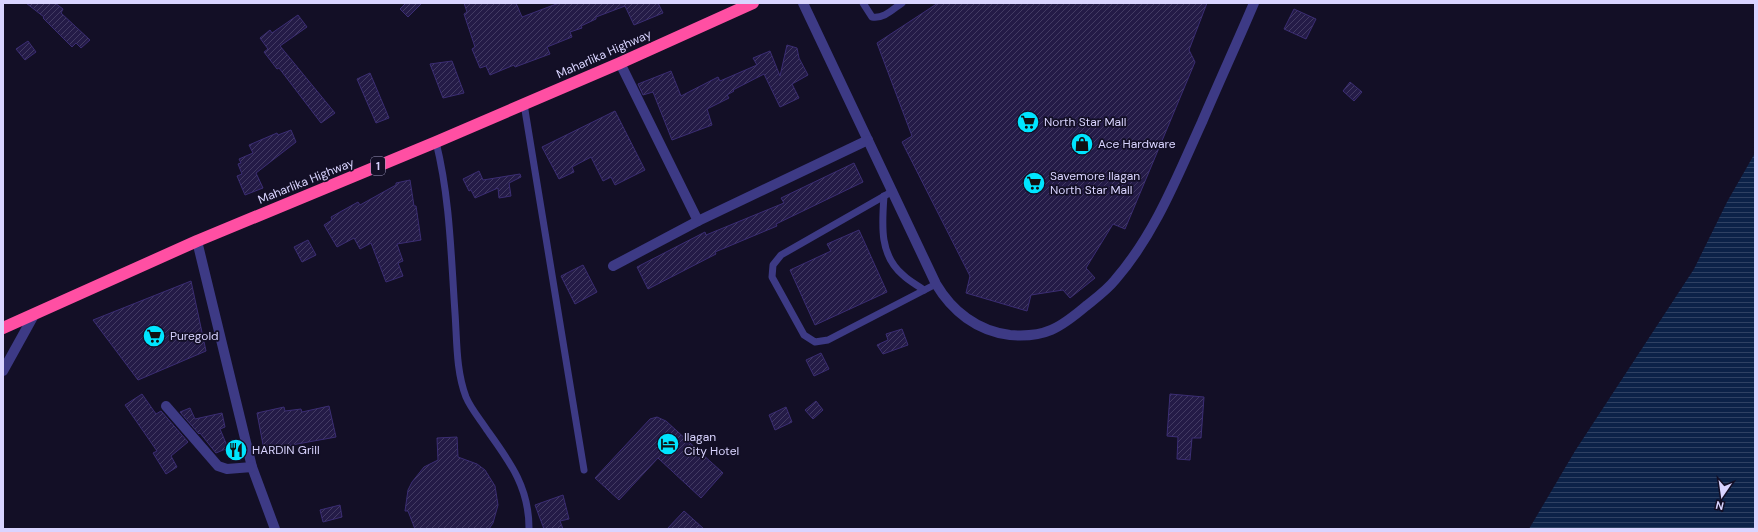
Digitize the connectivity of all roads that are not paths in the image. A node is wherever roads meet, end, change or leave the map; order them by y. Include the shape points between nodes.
1 (753, 3) edge
2 (804, 3) edge
3 (863, 3) edge
4 (902, 3) edge
5 (1254, 3) edge
6 (620, 63) junction
7 (524, 104) junction
8 (868, 140) junction
9 (436, 142) junction
10 (888, 194) junction
11 (698, 222) junction
12 (197, 241) junction
13 (613, 266) dead end
14 (936, 284) junction
15 (924, 290) junction
16 (34, 315) junction
17 (3, 328) edge
18 (3, 371) edge
19 (166, 406) dead end
20 (252, 467) junction
21 (584, 470) dead end
22 (529, 528) dead end
23 (275, 529) edge

1 - 6 highway, Maharlika Highway / 1
2 - 8 street
3 - 4 lane via 872,17 878,18
5 - 14 street via 1170,192 1147,236 1104,292 1054,329 1037,335 1019,336 1001,334 963,316 945,299
6 - 7 highway, Maharlika Highway / 1
6 - 11 street
7 - 9 highway, Maharlika Highway / 1
7 - 21 lane
8 - 10 street
8 - 11 street
9 - 12 highway, Maharlika Highway / 1
9 - 22 lane via 444,171 449,211 458,362 466,396 472,409 510,461 523,487 528,503
10 - 14 street
10 - 15 lane via 882,221 883,242 891,262 902,275
10 - 15 lane via 781,255 773,265 772,277 804,335 815,342 828,340
11 - 13 street
12 - 16 highway, Maharlika Highway / 1
12 - 20 street
14 - 15 lane
16 - 17 highway, Maharlika Highway / 1
16 - 18 street
19 - 20 street via 218,466 227,469
20 - 23 street

